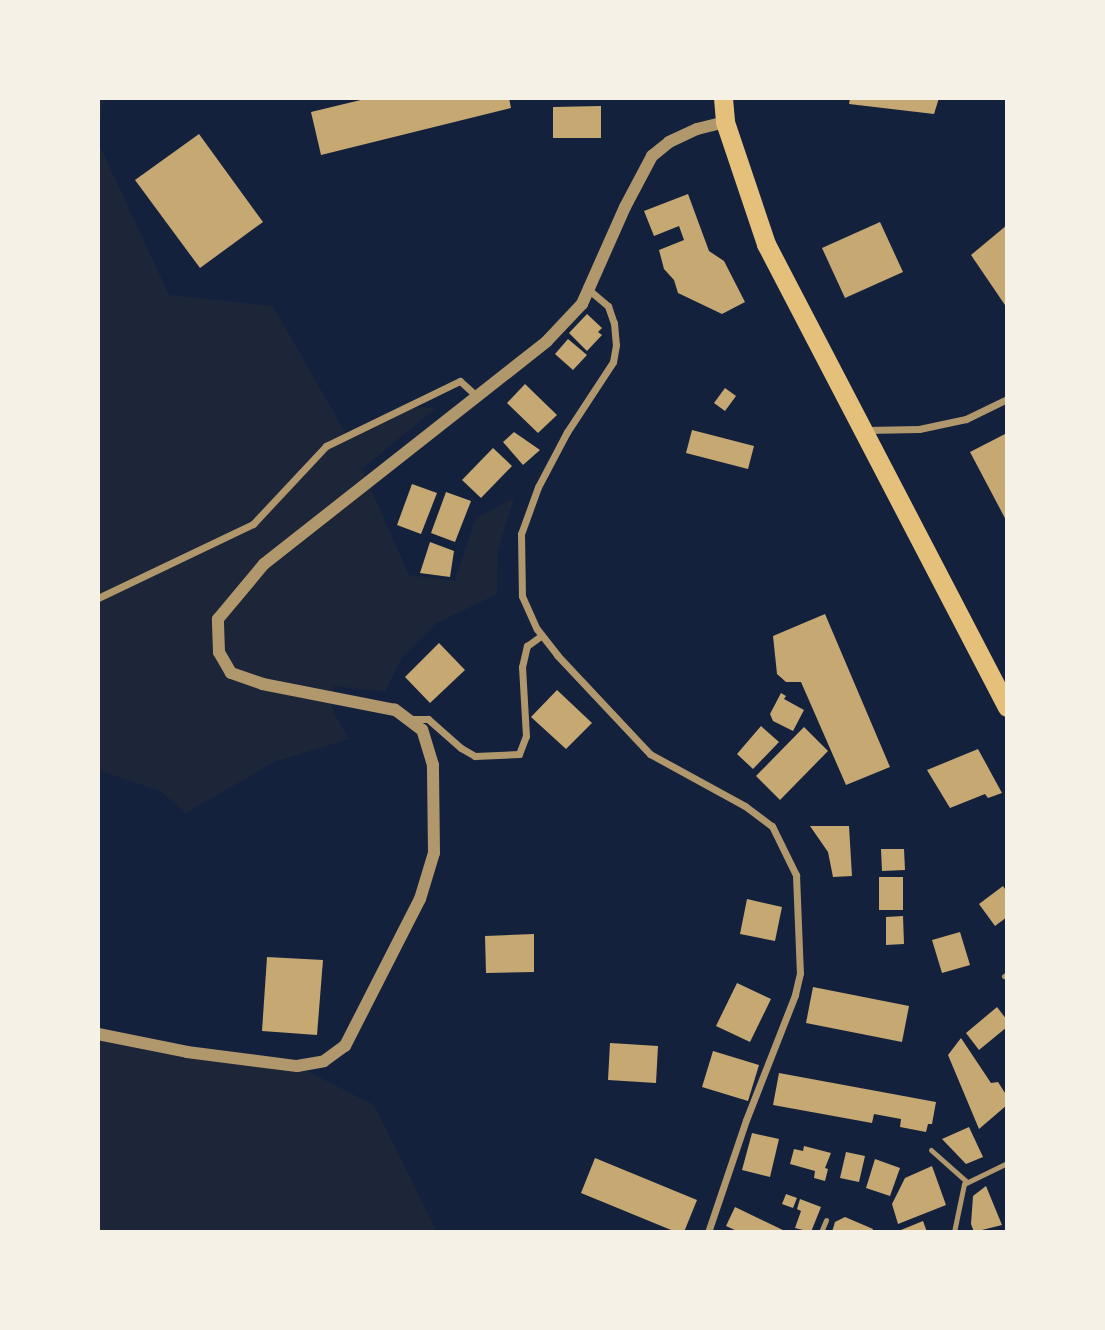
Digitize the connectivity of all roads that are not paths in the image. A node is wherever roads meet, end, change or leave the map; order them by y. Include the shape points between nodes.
1 (723, 98) edge
2 (725, 122) junction
3 (589, 290) junction
4 (478, 397) junction
5 (1007, 399) edge
6 (865, 430) junction
7 (98, 598) edge
8 (541, 636) junction
9 (1007, 707) edge
10 (408, 719) junction
11 (98, 1034) edge
12 (931, 1150) dead end
13 (1007, 1163) edge
14 (967, 1182) junction
15 (826, 1220) dead end
16 (708, 1232) edge
17 (821, 1232) edge
18 (954, 1232) edge

1 - 2 highway
2 - 3 street via 669,142 652,156
2 - 6 highway via 766,244
3 - 4 street via 547,341
3 - 8 street via 608,306 617,345 613,362 567,432 538,488 521,534 522,596
4 - 7 street via 460,381 326,446 253,524
4 - 10 street via 264,564 218,619 219,652 232,673 263,684 395,710
5 - 6 street via 966,419 919,429
6 - 9 highway
8 - 10 street via 527,646 522,667 526,736 519,754 475,756 428,719
8 - 16 street via 650,754 745,806 772,826 796,875 800,973 795,995
10 - 11 street via 422,730 433,765 434,853 420,899 345,1046 324,1061 297,1066 187,1052
12 - 14 lane
13 - 14 lane
14 - 18 lane
15 - 17 lane

